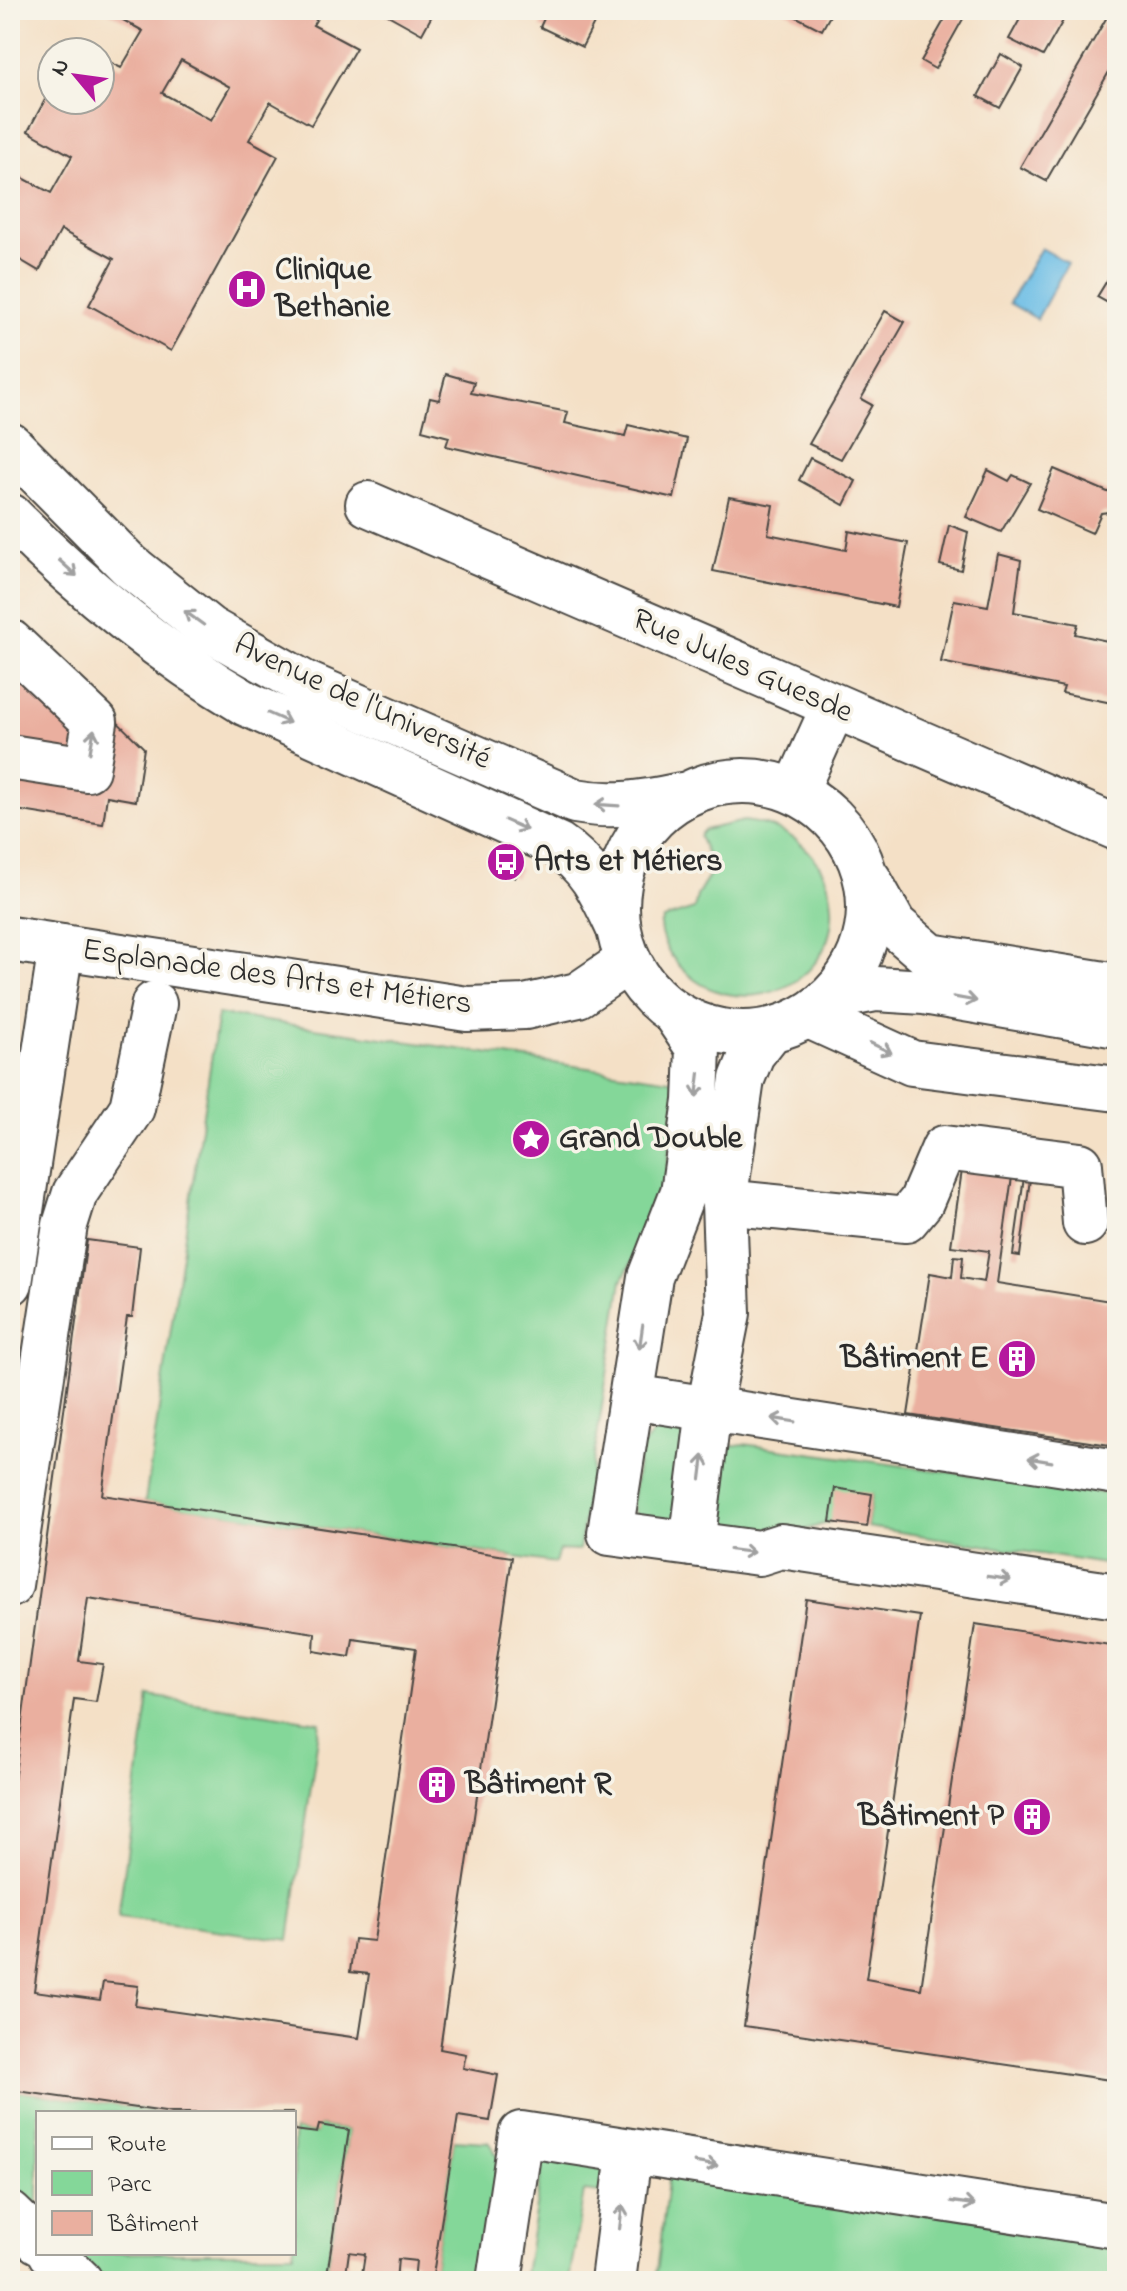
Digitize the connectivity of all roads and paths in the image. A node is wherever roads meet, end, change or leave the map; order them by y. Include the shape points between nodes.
1 (10, 445) edge
2 (368, 504) dead end
3 (10, 516) edge
4 (10, 642) edge
5 (833, 708) junction
6 (10, 757) edge
7 (796, 790) junction
8 (683, 794) junction
9 (1117, 828) edge
10 (867, 874) junction
11 (10, 939) edge
12 (623, 943) junction
13 (61, 947) junction
14 (1117, 986) edge
15 (154, 1004) dead end
16 (675, 1014) junction
17 (790, 1024) junction
18 (1117, 1025) edge
19 (1117, 1089) edge
20 (724, 1202) junction
21 (1085, 1223) dead end
22 (10, 1283) edge
23 (632, 1397) junction
24 (709, 1409) junction
25 (1117, 1472) edge
26 (692, 1544) junction
27 (10, 1585) edge
28 (1117, 1596) edge
29 (629, 2153) junction
30 (10, 2214) edge
31 (1117, 2226) edge
32 (36, 2239) edge
33 (53, 2255) edge
34 (80, 2281) edge
35 (499, 2281) edge
36 (613, 2281) edge

8 -> 1 street, Avenue de l'Université via 632,806 575,801 304,683 168,599
2 - 5 street, Rue Jules Guesde
3 -> 12 street, Avenue de l'Université via 124,618 218,687 558,845 580,860 595,879
6 -> 4 street via 87,769 95,722
5 - 7 street
5 - 9 street, Rue Jules Guesde
7 - 8 street via 759,780 720,782
7 - 10 street via 827,810 852,839
8 - 12 street via 653,818 630,849 618,886
10 - 14 street via 894,925 930,956
10 - 17 street via 870,914 861,954 840,989
11 - 13 street, Esplanade des Arts et Métiers
12 - 13 street, Esplanade des Arts et Métiers via 578,995 525,1007 467,1009
12 - 16 street via 648,991
13 - 22 street
15 - 27 street via 132,1108 75,1193 65,1225
16 - 17 street via 705,1028 737,1034
16 -> 23 street via 698,1048 700,1072 683,1192 650,1277
17 -> 18 street via 845,995 876,989 924,992
17 -> 19 street via 912,1063
17 - 20 street via 752,1054 742,1079
20 - 21 street via 906,1220 921,1202 944,1148 1080,1165
20 - 24 street via 728,1313
23 - 24 street
23 - 26 street via 610,1533
25 -> 24 street
26 -> 24 street
26 -> 28 street via 759,1553 781,1546
29 -> 31 street
29 - 35 street via 521,2134
36 -> 29 street
30 - 32 street
33 - 34 street

